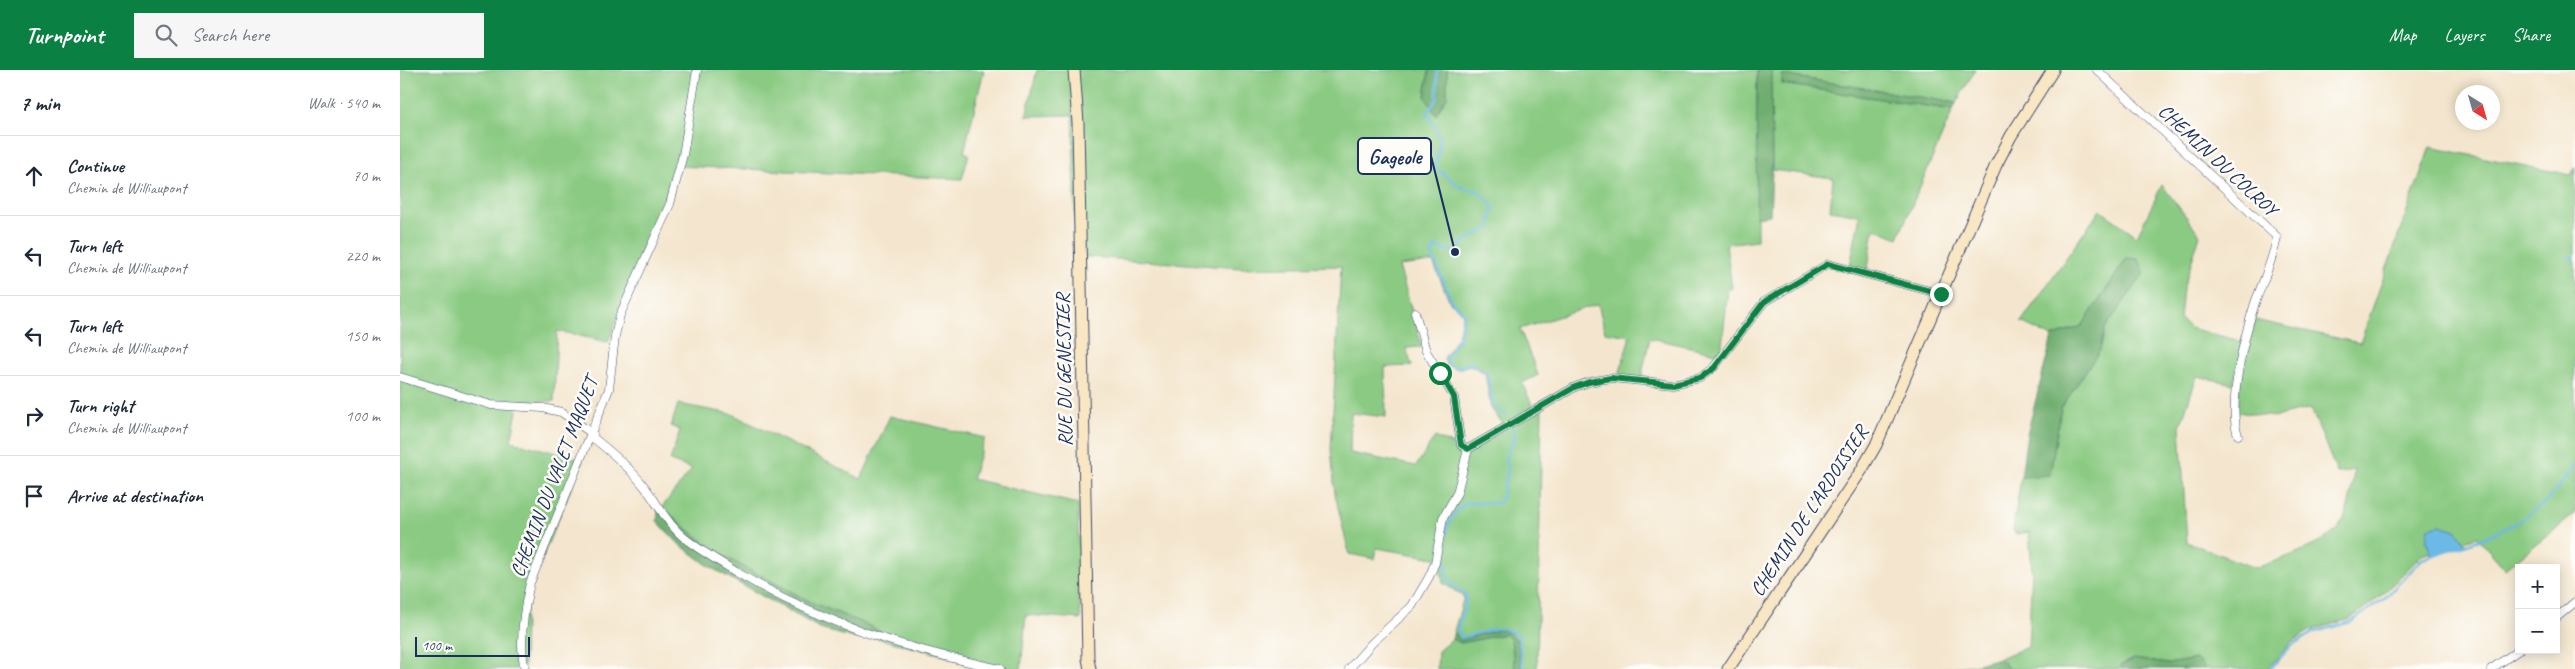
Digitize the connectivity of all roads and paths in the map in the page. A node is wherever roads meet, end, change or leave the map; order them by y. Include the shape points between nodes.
1 (697, 70) edge
2 (1074, 70) edge
3 (2053, 70) edge
4 (2097, 70) edge
5 (1941, 294) junction
6 (1415, 312) dead end
7 (400, 377) edge
8 (2238, 435) dead end
9 (592, 436) junction
10 (1468, 449) junction
11 (2575, 602) edge
12 (2560, 615) edge
13 (2515, 653) edge
14 (525, 669) edge
15 (1000, 669) edge
16 (1090, 669) edge
17 (1349, 669) edge
18 (1728, 669) edge
19 (2491, 669) edge

1 - 9 street, CHEMIN DU VALET MAQUET via 676,185 662,225 620,316 609,389
2 - 16 street, RUE DU GENESTIER via 1078,122
3 - 5 street, CHEMIN DE L'ARDOISIER via 1996,165
4 - 8 street, CHEMIN DU COLROY via 2277,237 2254,306 2237,381 2234,423
5 - 10 street via 1828,264 1764,302 1714,368 1700,378 1673,384 1611,378 1589,382 1540,406
5 - 18 street, CHEMIN DE L'ARDOISIER via 1888,420 1862,471
6 - 10 street via 1426,352 1454,397 1461,445
7 - 9 street via 491,406 562,412
9 - 14 street, CHEMIN DU VALET MAQUET via 530,583 524,614
9 - 15 street via 644,486 662,514 682,536 764,588 852,629
10 - 17 street via 1457,492 1443,518 1429,577 1412,606
11 - 12 street
13 - 19 street

